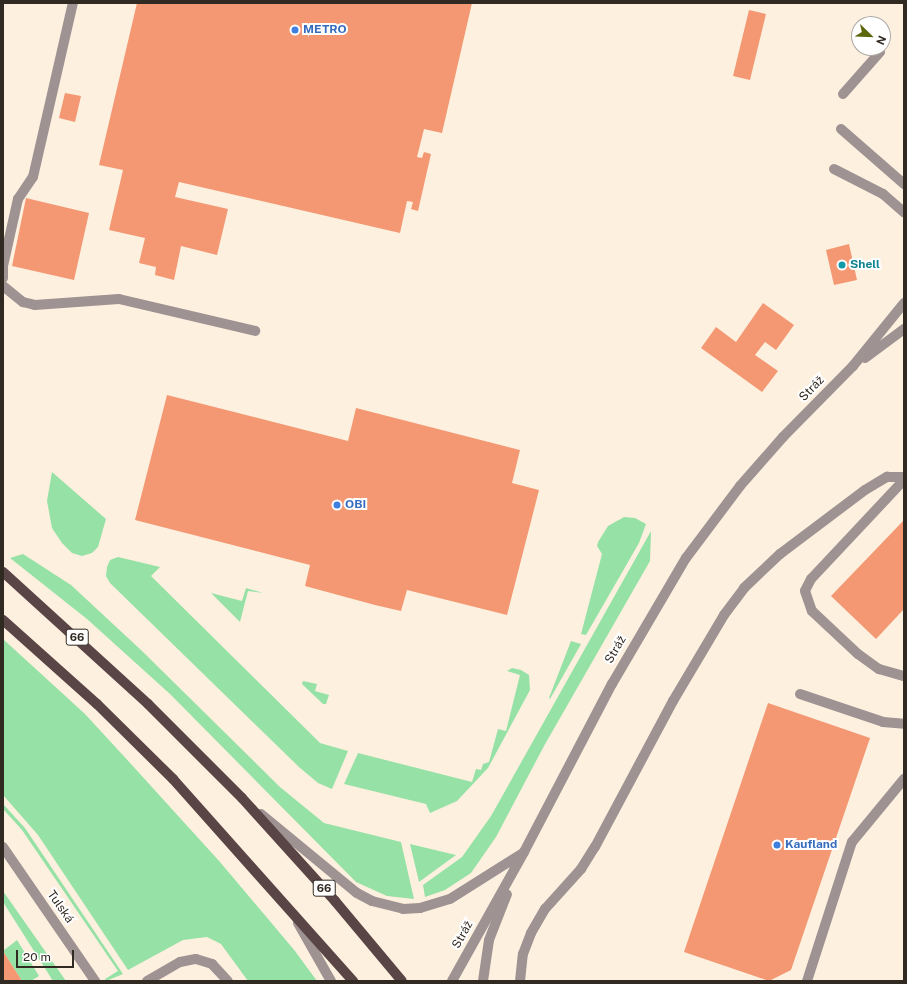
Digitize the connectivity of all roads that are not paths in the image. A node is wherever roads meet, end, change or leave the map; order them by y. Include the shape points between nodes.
1 (73, 3) edge
2 (876, 56) edge
3 (843, 94) dead end
4 (841, 129) dead end
5 (834, 169) dead end
6 (904, 184) edge
7 (904, 212) edge
8 (3, 278) edge
9 (3, 286) edge
10 (904, 303) edge
11 (904, 329) edge
12 (255, 331) dead end
13 (853, 366) junction
14 (904, 477) edge
15 (904, 480) edge
16 (3, 572) edge
17 (3, 620) edge
18 (904, 676) edge
19 (800, 694) dead end
20 (904, 724) edge
21 (904, 779) edge
22 (242, 798) junction
23 (3, 847) edge
24 (524, 852) junction
25 (291, 910) junction
26 (95, 981) edge
27 (147, 981) edge
28 (228, 981) edge
29 (331, 981) edge
30 (353, 981) edge
31 (402, 981) edge
32 (452, 981) edge
33 (483, 981) edge
34 (520, 981) edge
35 (807, 981) edge

1 - 8 street via 33,177 18,199 3,266
2 - 3 street
4 - 6 street
5 - 7 street via 882,194
9 - 12 street via 22,302 35,305 119,299
10 - 13 street, Stráž
11 - 13 street, Stráž
13 - 24 street, Stráž via 783,437 740,486 686,558 612,684
14 - 34 street via 887,477 865,490 780,554 744,588 724,615 673,701 595,847 581,869 545,909 531,933 523,954
15 - 18 street via 811,579 805,591 812,611 858,654 879,669
16 - 22 main road, 66 via 148,704
17 - 25 main road via 97,704 173,779
19 - 20 street via 883,722
21 - 35 street via 852,842
22 - 24 street via 357,893 372,901 403,909 420,908 450,899
22 - 31 main road, 66 via 335,901
23 - 26 street, Tulská
24 - 32 street, Stráž
24 - 33 street via 489,940
25 - 29 street
25 - 30 main road
27 - 28 street via 180,962 196,959 212,964

